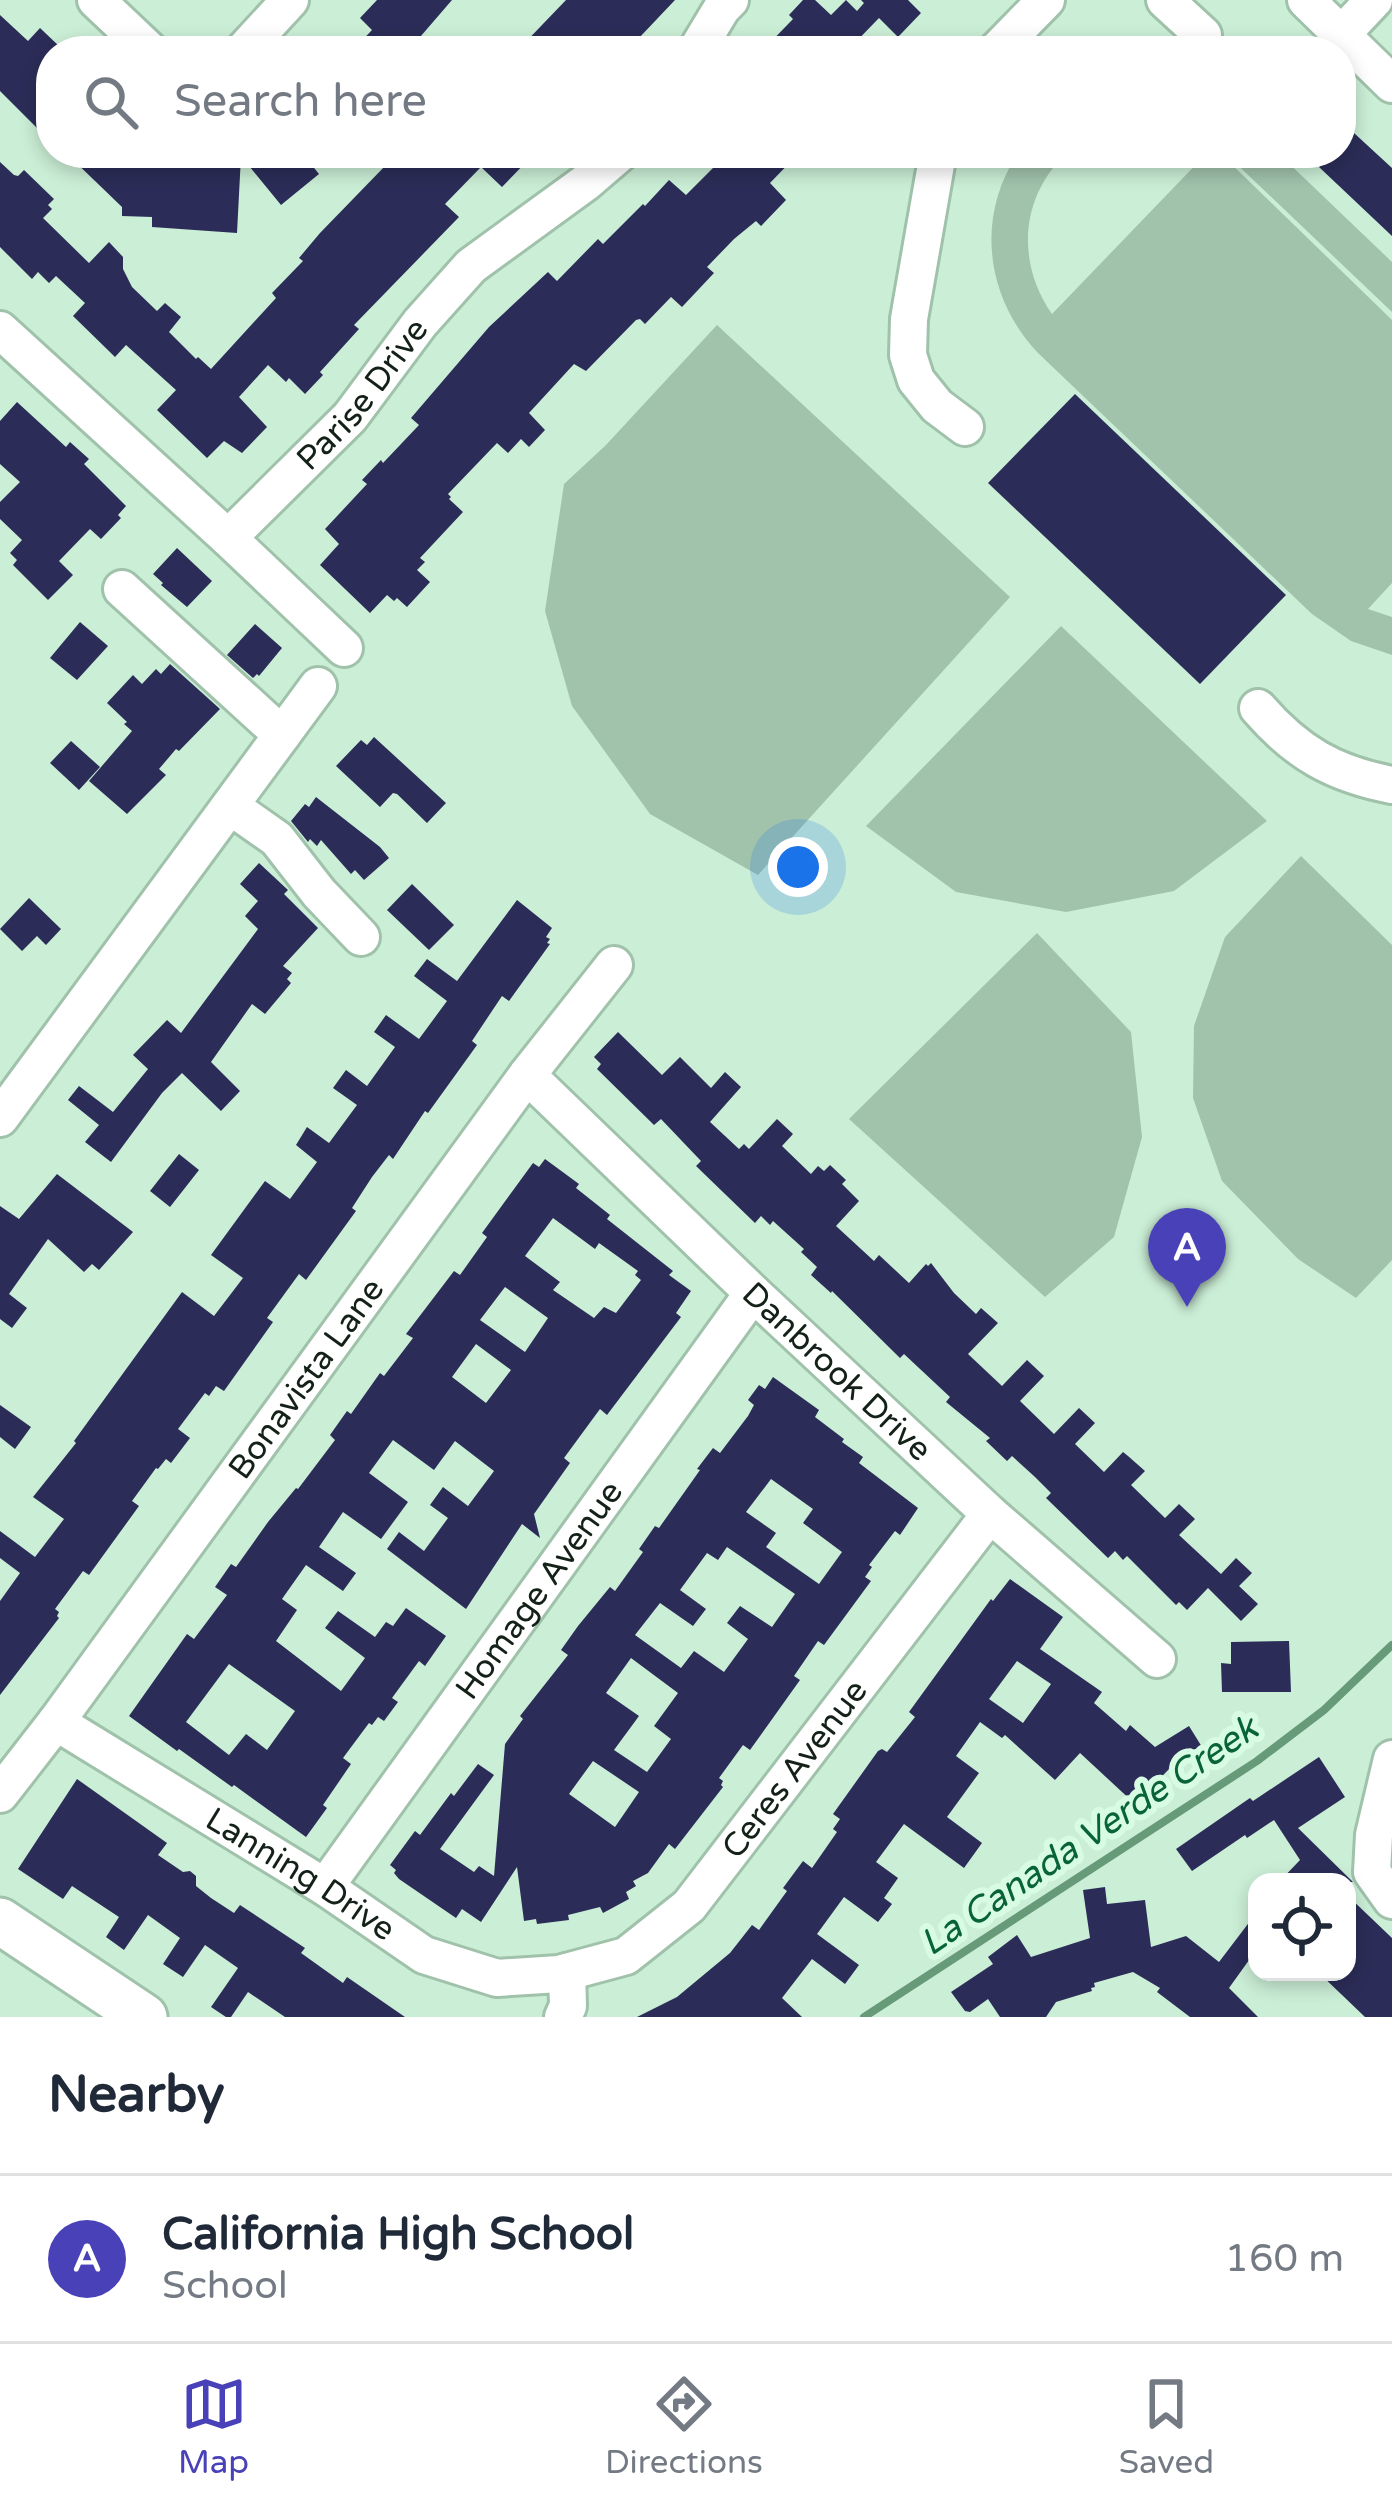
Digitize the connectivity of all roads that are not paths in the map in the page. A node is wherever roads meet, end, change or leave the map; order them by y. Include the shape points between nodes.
1 (96, 0) edge
2 (290, 0) edge
3 (730, 0) edge
4 (1046, 0) edge
5 (1165, 0) edge
6 (1306, 0) edge
7 (1374, 0) edge
8 (1203, 35) dead end
9 (1341, 35) joint
10 (134, 36) edge
11 (256, 36) edge
12 (705, 36) edge
13 (1011, 36) edge
14 (1356, 49) edge
15 (1392, 84) edge
16 (602, 168) edge
17 (935, 168) edge
18 (0, 330) edge
19 (965, 427) dead end
20 (228, 538) junction
21 (122, 590) dead end
22 (344, 648) dead end
23 (318, 686) dead end
24 (1258, 708) dead end
25 (282, 735) junction
26 (1392, 784) edge
27 (230, 806) junction
28 (361, 937) dead end
29 (614, 965) dead end
30 (527, 1076) junction
31 (0, 1118) edge
32 (753, 1293) junction
33 (990, 1514) junction
34 (1157, 1659) dead end
35 (56, 1722) junction
36 (1392, 1760) edge
37 (0, 1794) edge
38 (325, 1887) junction
39 (1392, 1900) edge
40 (0, 1921) edge
41 (563, 1973) junction
42 (144, 2017) edge
43 (562, 2017) edge

1 - 10 street
2 - 11 street
3 - 12 street
4 - 13 street
5 - 8 street
6 - 9 street
7 - 9 street
14 - 15 street
16 - 20 street, Parise Drive via 471,266 350,417
17 - 19 street via 908,355 916,380
18 - 20 street
20 - 22 street
21 - 25 street
23 - 25 street
24 - 26 street via 1317,761
25 - 27 street
27 - 28 street via 277,839
27 - 31 street
29 - 30 street, Bonavista Lane
30 - 32 street, Danbrook Drive
30 - 35 street, Bonavista Lane
32 - 33 street, Danbrook Drive
32 - 38 street, Homage Avenue
33 - 34 street, Danbrook Drive
33 - 41 street, Ceres Avenue via 689,1906 626,1956
35 - 37 street, Bonavista Lane
35 - 38 street, Lanning Drive
36 - 39 street via 1372,1872
38 - 41 street, Lanning Drive via 424,1955 497,1978
40 - 42 main road
41 - 43 street

